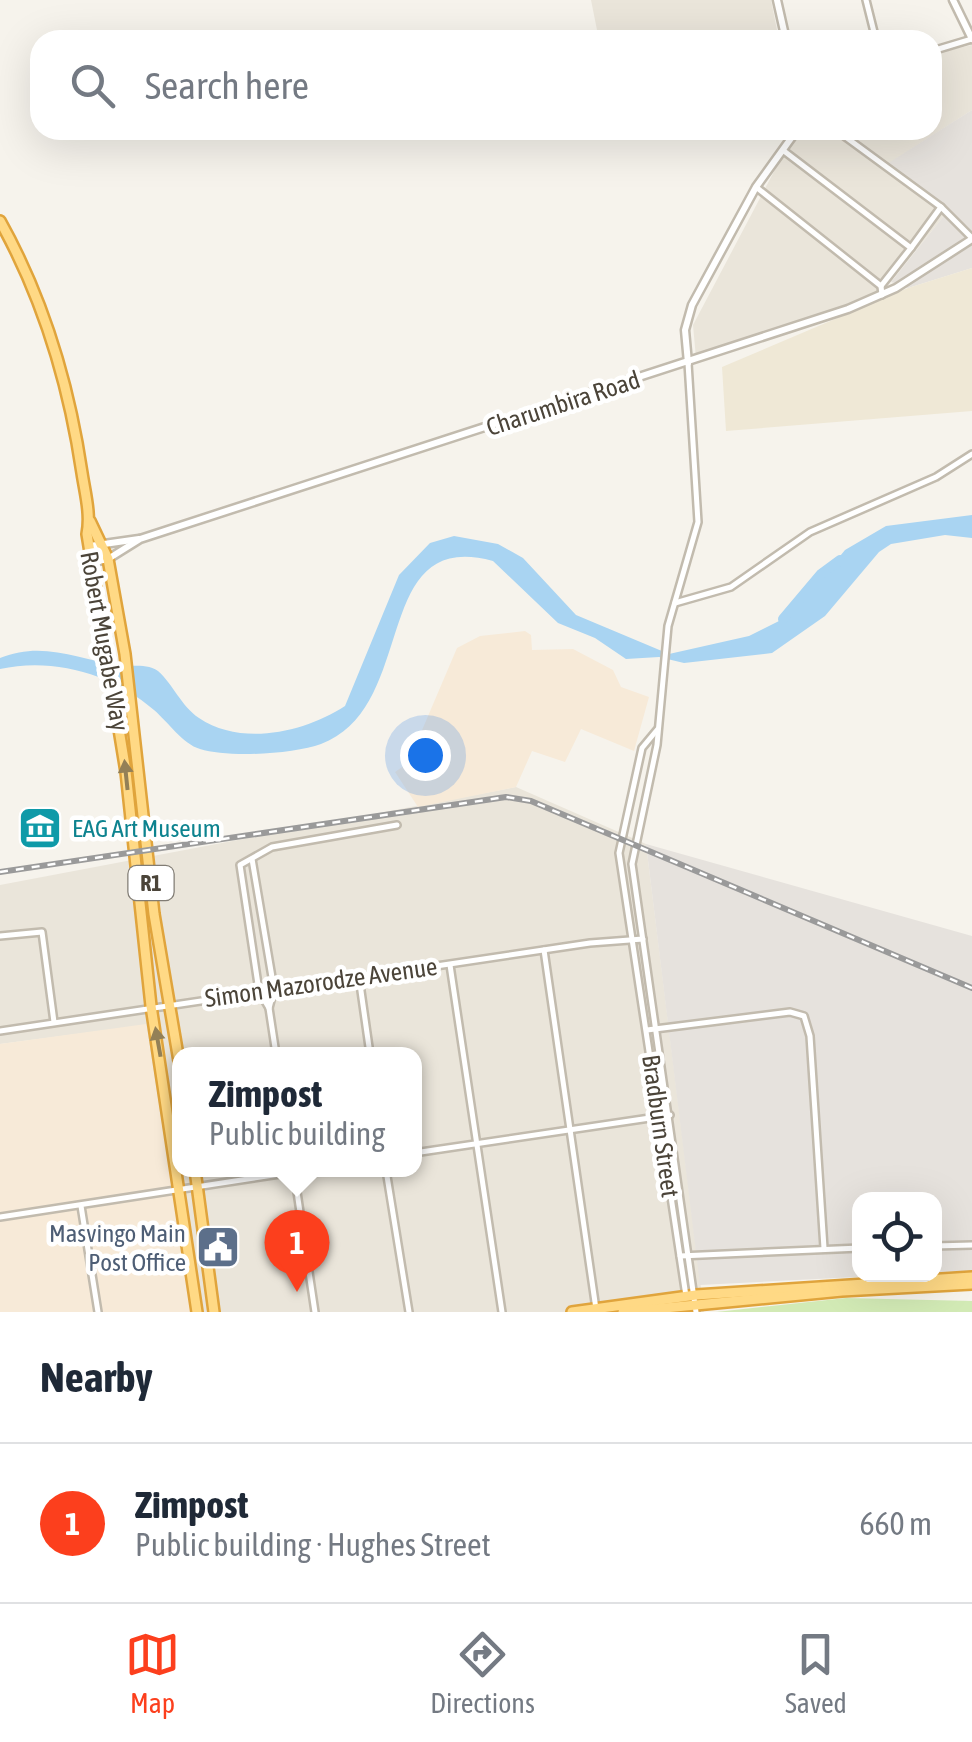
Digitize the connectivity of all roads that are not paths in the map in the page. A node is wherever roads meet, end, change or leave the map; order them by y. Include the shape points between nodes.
1 (777, 0) edge
2 (866, 0) edge
3 (953, 0) edge
4 (784, 30) edge
5 (874, 30) edge
6 (971, 36) edge
7 (942, 46) edge
8 (791, 140) edge
9 (850, 140) edge
10 (784, 152) junction
11 (756, 188) junction
12 (941, 207) junction
13 (0, 220) edge
14 (972, 238) edge
15 (911, 248) junction
16 (882, 290) junction
17 (688, 363) junction
18 (972, 454) edge
19 (90, 521) junction
20 (140, 539) junction
21 (102, 542) junction
22 (90, 546) junction
23 (108, 558) junction
24 (93, 562) junction
25 (675, 604) junction
26 (658, 728) junction
27 (396, 825) dead end
28 (252, 860) junction
29 (262, 921) junction
30 (248, 923) junction
31 (0, 936) edge
32 (631, 939) junction
33 (643, 939) junction
34 (544, 950) junction
35 (450, 964) junction
36 (360, 977) junction
37 (274, 989) junction
38 (259, 992) junction
39 (170, 1003) junction
40 (151, 1006) junction
41 (269, 1008) junction
42 (54, 1022) junction
43 (657, 1029) junction
44 (0, 1030) edge
45 (648, 1030) junction
46 (177, 1047) edge
47 (275, 1047) edge
48 (369, 1047) edge
49 (670, 1115) junction
50 (659, 1116) junction
51 (569, 1129) junction
52 (478, 1144) junction
53 (172, 1145) edge
54 (422, 1152) edge
55 (177, 1177) edge
56 (196, 1177) edge
57 (257, 1177) edge
58 (295, 1177) edge
59 (387, 1177) edge
60 (198, 1188) junction
61 (179, 1191) junction
62 (81, 1206) junction
63 (0, 1216) edge
64 (972, 1245) edge
65 (942, 1246) edge
66 (824, 1248) junction
67 (852, 1248) edge
68 (206, 1254) junction
69 (189, 1256) junction
70 (680, 1256) junction
71 (691, 1256) junction
72 (972, 1280) edge
73 (692, 1304) edge
74 (214, 1306) edge
75 (197, 1308) edge
76 (596, 1310) edge
77 (98, 1312) edge
78 (315, 1312) edge
79 (408, 1312) edge
80 (502, 1312) edge
81 (572, 1312) edge
82 (624, 1312) edge

1 - 4 street
2 - 5 street
3 - 6 street
6 - 7 street
8 - 10 street
9 - 12 street
10 - 11 street
10 - 15 street
11 - 16 street
11 - 17 street via 692,305 685,330
12 - 14 street
12 - 15 street
13 - 19 highway, R1 via 62,373
14 - 16 street, Charumbira Road
15 - 16 street
16 - 17 street, Charumbira Road
17 - 20 street, Charumbira Road
17 - 25 street, Bradburn Street via 698,522
18 - 25 street via 810,532 730,587
19 - 21 highway, Robert Mugabe Way / R1
19 - 22 highway, Robert Mugabe Way / R1
20 - 21 street, Charumbira Road
20 - 23 street, Charumbira Road
21 - 22 street, Charumbira Road
21 - 23 highway, Robert Mugabe Way / R1
22 - 24 highway, Robert Mugabe Way / R1
23 - 24 street, Charumbira Road
23 - 39 highway, Robert Mugabe Way / R1
40 -> 24 highway, Robert Mugabe Way / R1 via 116,698
25 - 26 street, Bradburn Street via 662,662
26 - 32 street, Bradburn Street via 642,748 619,852
26 - 33 street, Bradburn Street via 632,864
27 - 28 street via 272,847
28 - 29 street
28 - 30 street via 241,862 239,870
29 - 30 street
29 - 37 street
30 - 38 street
31 - 42 street via 42,932
32 - 33 street, Simon Mazorodze Avenue
32 - 34 street, Simon Mazorodze Avenue
32 - 45 street, Bradburn Street
33 - 43 street, Bradburn Street
34 - 35 street, Simon Mazorodze Avenue
34 - 51 street
35 - 36 street, Simon Mazorodze Avenue
35 - 52 street
36 - 37 street, Simon Mazorodze Avenue
36 - 48 street
37 - 38 street, Simon Mazorodze Avenue
37 - 41 street
38 - 39 street, Simon Mazorodze Avenue
38 - 41 street
39 - 40 street, Simon Mazorodze Avenue
39 - 46 highway, Robert Mugabe Way / R1
40 - 42 street, Simon Mazorodze Avenue
53 -> 40 highway, Robert Mugabe Way / R1
41 - 47 street
42 - 44 street, Simon Mazorodze Avenue
43 - 45 street
43 - 49 street, Bradburn Street
43 - 66 street via 790,1012 804,1016
45 - 50 street, Bradburn Street
49 - 50 street
49 - 71 street, Bradburn Street
50 - 51 street
50 - 70 street, Bradburn Street
51 - 52 street
51 - 76 street
52 - 54 street
52 - 80 street
61 -> 55 highway, Robert Mugabe Way / R1
56 - 60 highway
57 - 60 street
58 - 78 street
59 - 79 street
60 - 61 street
60 - 68 highway
61 - 62 street
61 - 69 highway, Robert Mugabe Way / R1
62 - 63 street
62 - 77 street
64 - 65 street
66 - 67 street
66 - 71 street
68 - 69 highway
68 - 74 highway
69 - 75 highway, Robert Mugabe Way / R1
70 - 71 street
70 - 73 street, Bradburn Street
71 - 73 street, Bradburn Street
72 - 73 highway
73 - 76 highway
73 - 82 highway
74 - 75 highway
76 - 81 highway

